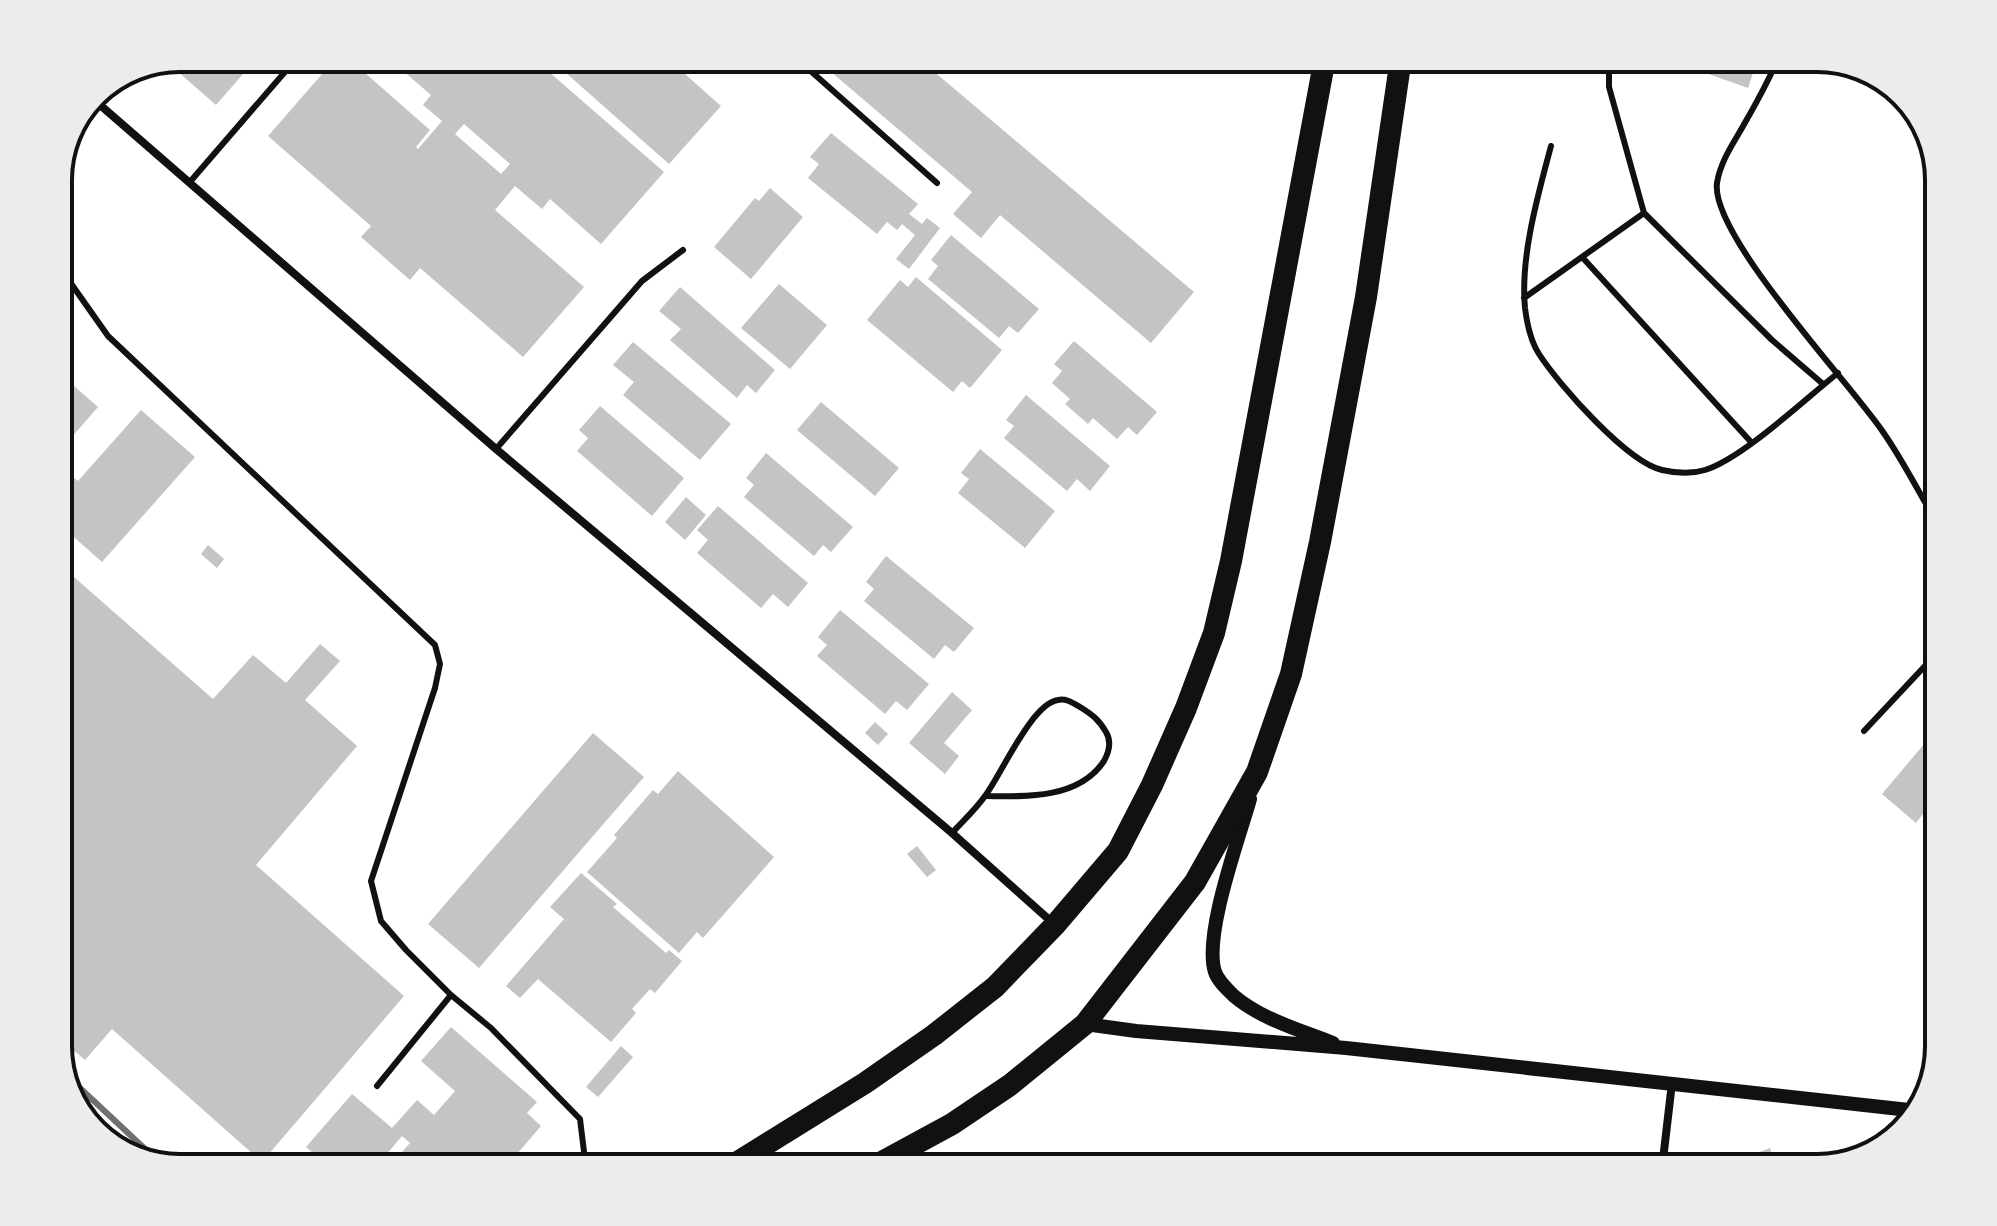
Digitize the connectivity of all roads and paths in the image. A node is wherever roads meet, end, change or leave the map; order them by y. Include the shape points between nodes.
1 (285, 72) edge
2 (812, 72) edge
3 (1322, 72) edge
4 (1399, 72) edge
5 (1609, 72) edge
6 (1772, 72) edge
7 (102, 106) edge
8 (1551, 146) dead end
9 (189, 183) junction
10 (937, 183) dead end
11 (1644, 213) junction
12 (683, 250) dead end
13 (1582, 257) junction
14 (72, 285) edge
15 (1524, 298) junction
16 (1838, 373) junction
17 (1823, 384) junction
18 (1751, 442) junction
19 (496, 449) junction
20 (1925, 502) edge
21 (1925, 666) edge
22 (1864, 731) dead end
23 (1257, 772) junction
24 (985, 796) junction
25 (952, 833) junction
26 (1055, 925) junction
27 (451, 995) junction
28 (1085, 1024) junction
29 (1346, 1048) junction
30 (1672, 1083) junction
31 (377, 1086) dead end
32 (1905, 1109) edge
33 (584, 1154) edge
34 (751, 1154) edge
35 (897, 1154) edge
36 (1664, 1154) edge

1 - 9 lane
2 - 10 lane
3 - 26 highway via 1214,633 1163,759 1118,851
4 - 23 highway via 1366,297 1320,542 1291,674
5 - 11 lane
6 - 16 lane via 1725,159 1716,198 1760,277
7 - 9 street
8 - 15 lane via 1527,256
9 - 19 street
11 - 13 lane
11 - 17 lane
12 - 19 lane via 642,281
13 - 15 lane
13 - 18 lane
14 - 27 lane via 108,336 435,645 440,664 435,688 371,881 381,921
15 - 18 lane via 1529,333 1539,353 1597,422 1637,458 1660,470 1705,470
16 - 17 lane
16 - 20 lane via 1883,432
17 - 18 lane
19 - 25 street
21 - 22 lane
23 - 28 highway via 1195,882
23 - 29 street via 1213,926 1216,973 1251,1008
24 - 24 lane via 1044,705 1068,700 1097,717 1110,738 1108,754 1097,770 1063,790 1026,797
24 - 25 lane
25 - 26 street
26 - 34 highway via 995,987 934,1035
27 - 31 lane
27 - 33 lane via 580,1119
28 - 29 street
28 - 35 highway via 987,1101
29 - 30 street
30 - 32 street
30 - 36 street

